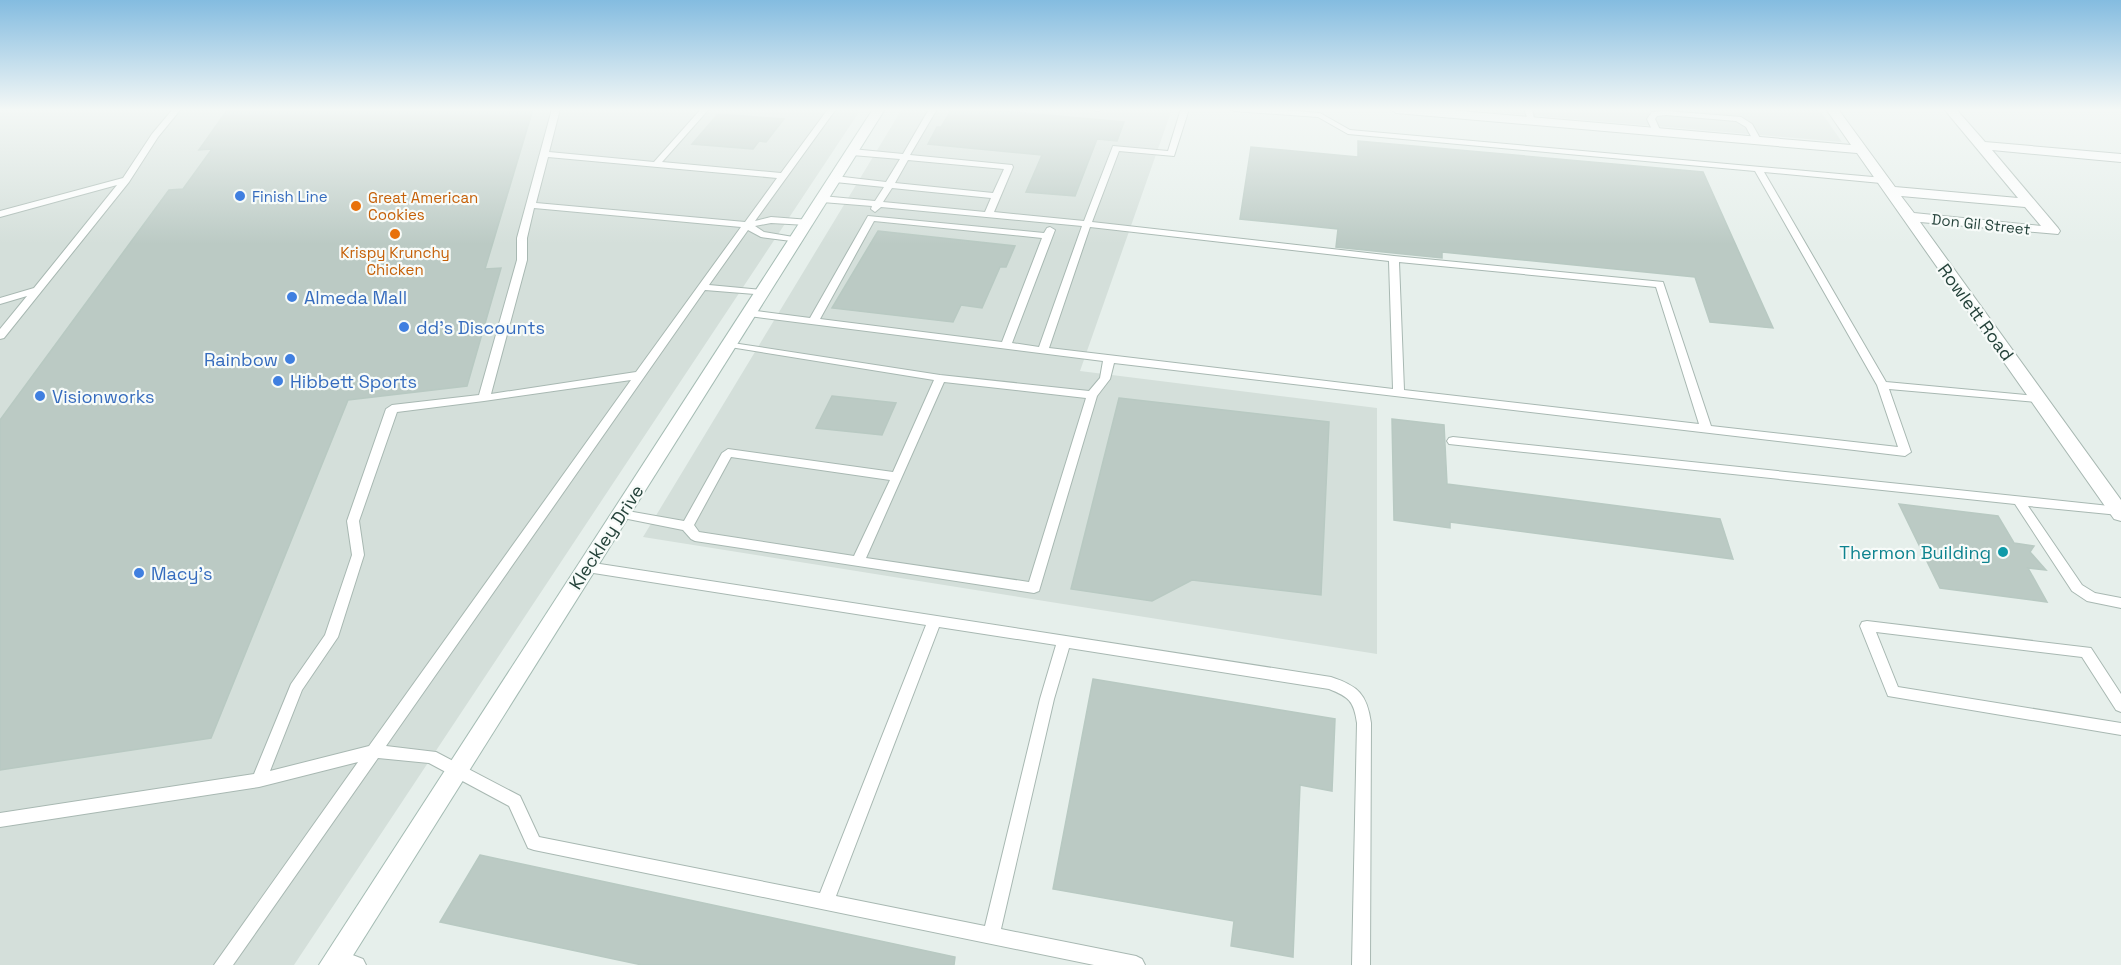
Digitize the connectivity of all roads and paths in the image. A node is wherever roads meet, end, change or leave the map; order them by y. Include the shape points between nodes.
1 (143, 154) edge
2 (544, 154) joint
3 (665, 154) edge
4 (800, 154) edge
5 (851, 154) edge
6 (874, 154) edge
7 (908, 154) edge
8 (1114, 154) edge
9 (1586, 154) edge
10 (1863, 154) edge
11 (1990, 154) edge
12 (2076, 154) edge
13 (906, 157) junction
14 (2121, 158) edge
15 (656, 164) junction
16 (1759, 170) junction
17 (784, 176) junction
18 (835, 179) junction
19 (126, 180) junction
20 (891, 185) junction
21 (1885, 185) junction
22 (996, 196) junction
23 (822, 199) junction
24 (2028, 203) junction
25 (878, 204) junction
26 (530, 205) junction
27 (989, 213) junction
28 (0, 214) edge
29 (1908, 217) junction
30 (871, 218) junction
31 (1054, 220) junction
32 (807, 222) junction
33 (1088, 224) junction
34 (747, 225) junction
35 (1048, 236) junction
36 (796, 240) junction
37 (1394, 259) junction
38 (702, 287) junction
39 (36, 290) junction
40 (762, 293) junction
41 (0, 301) edge
42 (749, 313) junction
43 (813, 322) junction
44 (0, 336) edge
45 (730, 344) junction
46 (1006, 346) junction
47 (1043, 350) junction
48 (1109, 358) junction
49 (640, 375) junction
50 (940, 378) junction
51 (1882, 385) junction
52 (1399, 393) junction
53 (1092, 395) junction
54 (484, 398) junction
55 (2038, 399) junction
56 (1706, 429) junction
57 (1453, 441) dead end
58 (897, 477) junction
59 (2018, 500) junction
60 (2120, 512) edge
61 (622, 514) junction
62 (687, 526) junction
63 (858, 562) junction
64 (587, 567) junction
65 (2121, 603) edge
66 (935, 620) junction
67 (1064, 640) junction
68 (2121, 706) edge
69 (2121, 729) edge
70 (375, 750) junction
71 (458, 770) junction
72 (259, 780) junction
73 (0, 820) edge
74 (825, 902) junction
75 (991, 937) junction
76 (334, 961) edge
77 (223, 965) edge
78 (357, 965) edge
79 (1136, 965) edge
80 (1361, 965) edge

1 - 19 lane
2 - 15 lane
2 - 26 lane
3 - 15 lane
4 - 17 lane
5 - 18 street, Kleckley Drive
6 - 13 lane
7 - 13 lane
8 - 33 lane
9 - 16 lane
10 - 21 street, Rowlett Road
11 - 24 street
12 - 14 street
13 - 20 lane
13 - 22 lane via 1009,167
15 - 17 lane
16 - 21 lane
16 - 51 lane
17 - 34 lane
18 - 20 lane
18 - 23 street, Kleckley Drive
19 - 28 lane
19 - 39 lane
20 - 22 lane
20 - 25 lane
21 - 24 street, Don Gil Street
21 - 29 street, Rowlett Road
22 - 27 lane
23 - 25 lane
23 - 32 street, Kleckley Drive
24 - 29 street, Don Gil Street via 2054,231
25 - 27 lane
25 - 30 lane
26 - 34 lane
26 - 54 lane via 522,238 522,260
27 - 31 lane
29 - 55 street, Rowlett Road
30 - 35 lane
30 - 43 lane
31 - 33 lane
31 - 35 lane
32 - 34 lane via 771,220
32 - 36 street, Kleckley Drive
33 - 37 lane
33 - 47 lane
34 - 36 lane via 761,234
34 - 38 lane
35 - 46 lane
36 - 40 street, Kleckley Drive
37 - 52 lane
37 - 56 lane via 1660,284
38 - 40 lane
38 - 49 lane
39 - 41 lane
39 - 44 lane
40 - 42 street, Kleckley Drive
42 - 43 lane
42 - 45 street, Kleckley Drive
43 - 46 lane
45 - 50 lane
45 - 61 street, Kleckley Drive
46 - 47 lane
47 - 48 lane
48 - 52 lane
48 - 53 lane via 1105,379
49 - 54 lane
49 - 70 lane
50 - 53 lane
50 - 58 lane
51 - 55 lane
51 - 56 lane via 1905,452
52 - 56 lane
53 - 63 lane via 1034,588
54 - 72 lane via 392,410 353,521 358,555 331,637 296,688
55 - 60 street, Rowlett Road
57 - 59 lane
58 - 62 lane via 728,453
58 - 63 lane
59 - 60 lane
59 - 65 lane via 2077,588 2092,597
61 - 62 lane
61 - 64 street, Kleckley Drive
62 - 63 lane via 694,536
64 - 66 lane
64 - 71 street, Kleckley Drive
66 - 67 lane
66 - 74 lane
67 - 75 lane
67 - 80 lane via 1331,683 1351,690 1362,702
68 - 69 lane via 2086,652 1867,626 1893,692
70 - 71 lane via 431,757
70 - 72 lane
70 - 77 lane
71 - 74 lane via 515,801 534,843
71 - 76 street, Kleckley Drive
72 - 73 lane
74 - 75 lane
75 - 79 lane
76 - 78 lane

